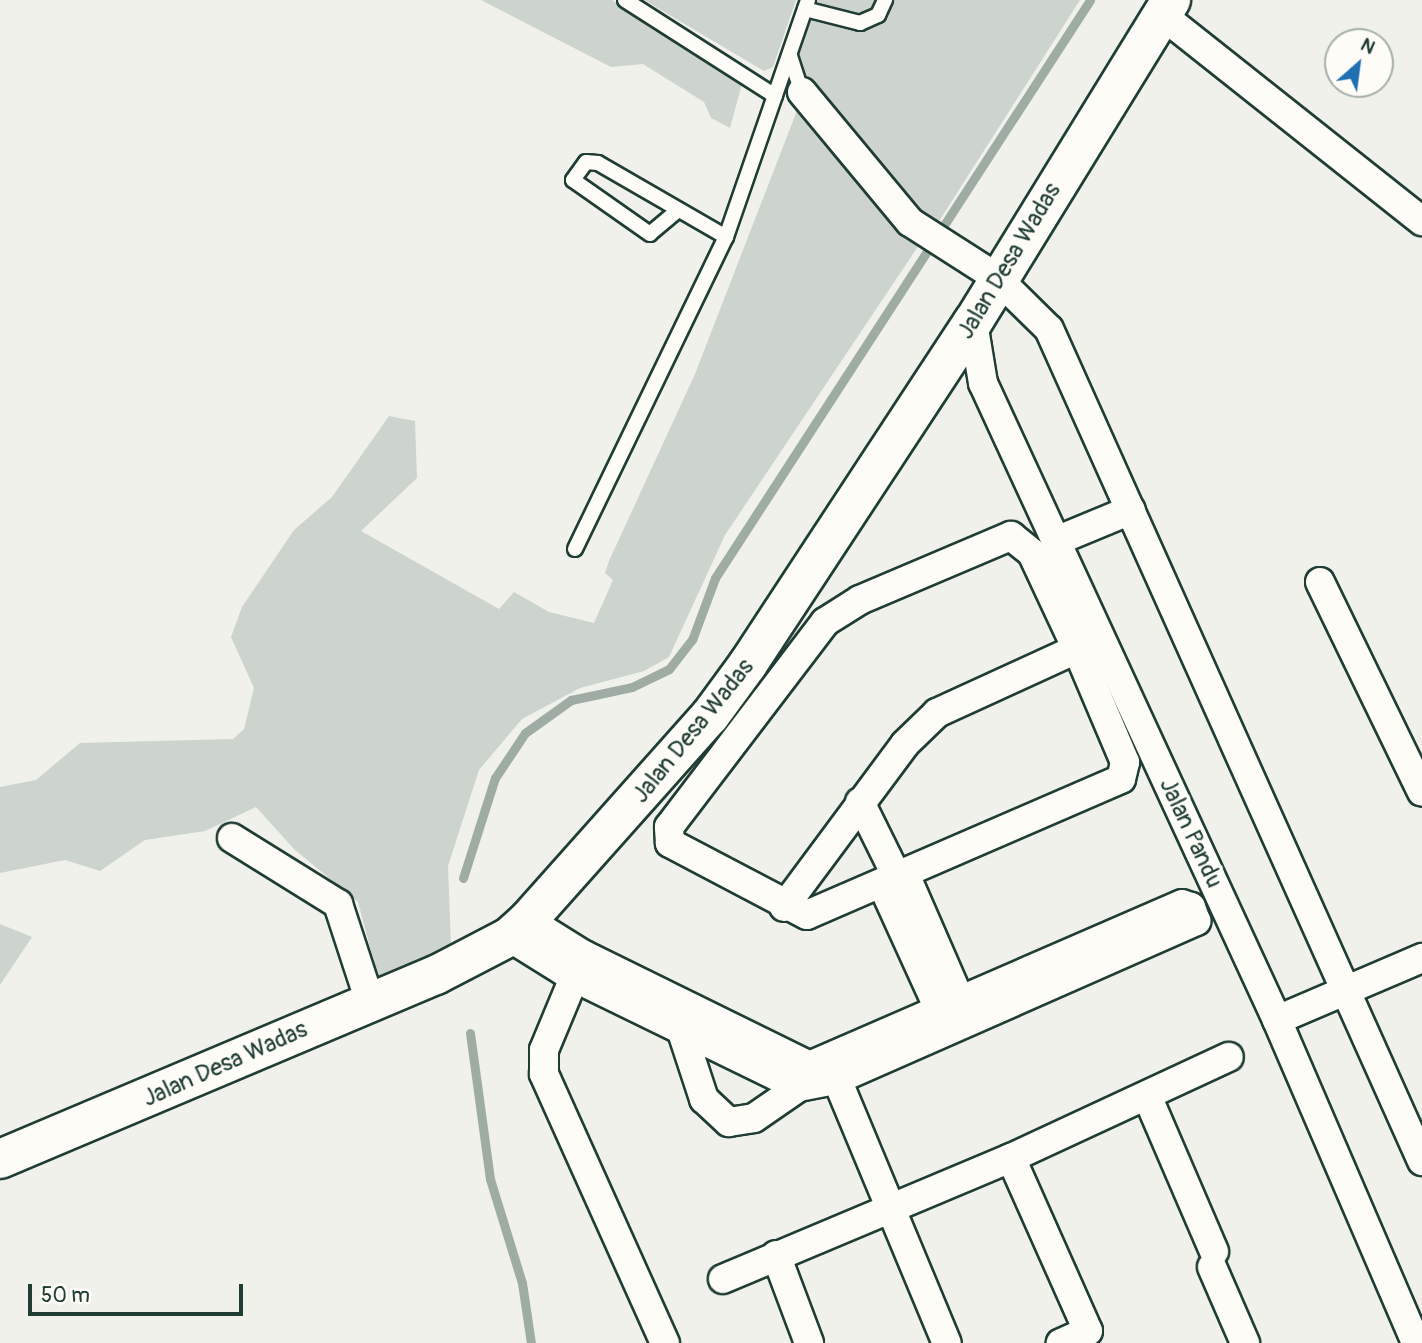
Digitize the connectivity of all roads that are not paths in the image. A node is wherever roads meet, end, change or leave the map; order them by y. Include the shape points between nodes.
1 (625, 0) edge
2 (886, 0) edge
3 (807, 5) edge
4 (1167, 7) edge
5 (790, 56) junction
6 (788, 94) junction
7 (677, 211) junction
8 (1422, 221) edge
9 (726, 237) junction
10 (996, 277) junction
11 (973, 322) junction
12 (1131, 510) junction
13 (1055, 541) junction
14 (575, 549) dead end
15 (1320, 582) dead end
16 (1077, 649) junction
17 (1422, 792) edge
18 (860, 802) junction
19 (232, 838) dead end
20 (894, 879) junction
21 (784, 907) junction
22 (1162, 924) dead end
23 (518, 929) junction
24 (1422, 958) edge
25 (579, 966) junction
26 (1346, 992) junction
27 (369, 999) junction
28 (707, 1018) junction
29 (955, 1018) junction
30 (1277, 1020) junction
31 (681, 1032) junction
32 (1229, 1056) dead end
33 (817, 1073) junction
34 (1148, 1098) junction
35 (1011, 1158) junction
36 (0, 1159) edge
37 (1422, 1161) edge
38 (890, 1208) junction
39 (776, 1255) junction
40 (723, 1279) dead end
41 (665, 1343) edge
42 (809, 1343) edge
43 (947, 1343) edge
44 (1061, 1343) edge
45 (1245, 1343) edge
46 (1416, 1343) edge

1 - 6 lane
2 - 3 lane via 873,19 860,23
3 - 5 lane
4 - 8 street
4 - 10 main road, Jalan Desa Wadas
5 - 6 lane
5 - 6 lane
6 - 9 lane
6 - 10 street via 918,228
7 - 7 lane via 650,234 573,180 586,162 598,163
7 - 9 lane
9 - 14 lane
10 - 11 main road, Jalan Desa Wadas
10 - 12 street via 1049,329
11 - 13 street, Jalan Pandu via 983,383
11 - 23 main road, Jalan Desa Wadas via 710,716
12 - 13 street
12 - 26 street
13 - 30 street, Jalan Pandu
15 - 17 street
16 - 18 street via 937,713
16 - 20 street via 1125,762 1121,779
16 - 21 street via 1032,553 1011,536 860,600 825,622 666,836
18 - 20 street
18 - 21 street
19 - 27 street via 338,904
20 - 21 street via 821,912
20 - 29 street
22 - 29 street
23 - 25 street
23 - 27 main road, Jalan Desa Wadas via 436,975
24 - 26 street
25 - 28 street
25 - 31 street
25 - 41 street via 544,1050 550,1098
26 - 30 street
26 - 37 street
27 - 36 main road, Jalan Desa Wadas
28 - 31 street
28 - 33 street
29 - 33 street
30 - 46 street, Jalan Pandu
31 - 33 street
31 - 33 street via 704,1099 729,1122 754,1118
32 - 34 street
33 - 38 street
34 - 35 street
34 - 45 street
35 - 38 street
35 - 44 street via 1088,1331
38 - 39 street
38 - 43 street
39 - 40 street
39 - 42 street

